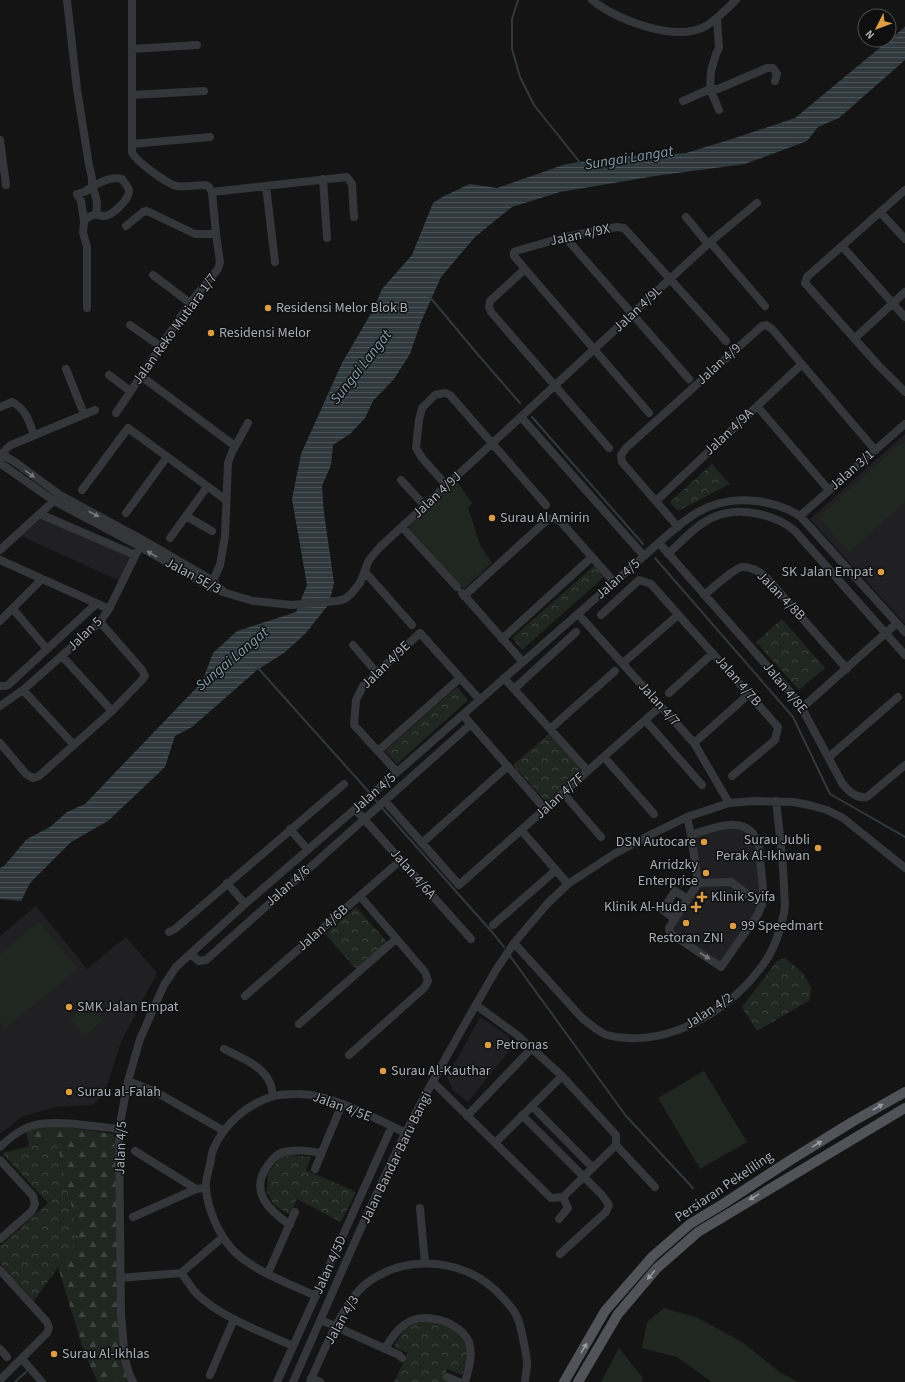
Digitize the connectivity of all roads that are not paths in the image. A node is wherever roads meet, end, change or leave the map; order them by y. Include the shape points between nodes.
1 (67, 0) edge
2 (132, 0) edge
3 (592, 0) edge
4 (736, 0) edge
5 (717, 18) junction
6 (197, 45) dead end
7 (132, 49) junction
8 (774, 80) dead end
9 (710, 89) junction
10 (204, 91) dead end
11 (132, 95) junction
12 (683, 101) dead end
13 (719, 110) dead end
14 (210, 137) dead end
15 (0, 140) edge
16 (132, 144) junction
17 (323, 179) junction
18 (6, 185) dead end
19 (266, 186) junction
20 (92, 187) junction
21 (905, 190) edge
22 (212, 192) junction
23 (757, 203) dead end
24 (880, 212) junction
25 (96, 214) junction
26 (354, 217) dead end
27 (686, 218) dead end
28 (84, 221) junction
29 (126, 226) dead end
30 (216, 234) junction
31 (565, 237) junction
32 (327, 238) dead end
33 (905, 239) edge
34 (709, 243) junction
35 (842, 246) junction
36 (275, 262) dead end
37 (525, 269) junction
38 (153, 275) dead end
39 (671, 278) junction
40 (905, 292) edge
41 (190, 303) junction
42 (893, 304) junction
43 (765, 306) dead end
44 (87, 308) dead end
45 (632, 314) junction
46 (905, 317) edge
47 (130, 325) dead end
48 (855, 338) junction
49 (726, 341) dead end
50 (160, 346) junction
51 (594, 350) junction
52 (802, 364) junction
53 (66, 369) dead end
54 (109, 375) dead end
55 (689, 378) dead end
56 (145, 379) dead end
57 (555, 386) junction
58 (130, 391) junction
59 (905, 392) edge
60 (757, 406) junction
61 (0, 407) edge
62 (95, 410) dead end
63 (116, 413) dead end
64 (649, 413) dead end
65 (84, 414) junction
66 (518, 419) junction
67 (248, 423) dead end
68 (905, 424) edge
69 (34, 435) junction
70 (492, 444) junction
71 (235, 446) junction
72 (609, 448) dead end
73 (875, 450) junction
74 (167, 457) junction
75 (1, 458) edge
76 (401, 480) dead end
77 (447, 486) junction
78 (207, 487) junction
79 (82, 490) dead end
80 (829, 490) junction
81 (60, 495) junction
82 (226, 500) junction
83 (54, 501) junction
84 (656, 501) junction
85 (546, 505) dead end
86 (425, 506) junction
87 (126, 513) dead end
88 (40, 514) junction
89 (186, 516) junction
90 (800, 516) junction
91 (402, 527) junction
92 (678, 527) junction
93 (212, 530) dead end
94 (170, 538) dead end
95 (141, 543) junction
96 (659, 543) junction
97 (0, 550) edge
98 (668, 554) junction
99 (135, 555) junction
100 (644, 556) junction
101 (592, 557) junction
102 (0, 560) edge
103 (365, 572) junction
104 (203, 575) junction
105 (42, 579) junction
106 (215, 580) junction
107 (614, 582) junction
108 (461, 592) junction
109 (226, 593) joint
110 (704, 595) junction
111 (96, 604) junction
112 (13, 609) junction
113 (109, 609) junction
114 (578, 614) junction
115 (678, 614) junction
116 (601, 615) dead end
117 (0, 621) edge
118 (100, 622) junction
119 (897, 623) junction
120 (412, 625) dead end
121 (576, 632) dead end
122 (905, 632) edge
123 (886, 633) junction
124 (502, 639) junction
125 (353, 645) dead end
126 (47, 648) junction
127 (713, 653) junction
128 (905, 655) edge
129 (62, 656) junction
130 (522, 662) junction
131 (623, 664) junction
132 (847, 669) junction
133 (614, 671) dead end
134 (377, 673) junction
135 (460, 678) junction
136 (504, 678) junction
137 (0, 686) edge
138 (514, 689) junction
139 (22, 690) junction
140 (669, 693) dead end
141 (749, 694) junction
142 (898, 697) dead end
143 (480, 700) junction
144 (0, 706) edge
145 (661, 706) junction
146 (803, 707) junction
147 (112, 711) junction
148 (463, 715) junction
149 (645, 720) junction
150 (470, 724) junction
151 (550, 728) junction
152 (0, 743) edge
153 (694, 743) junction
154 (74, 746) junction
155 (378, 751) junction
156 (604, 757) junction
157 (829, 757) junction
158 (905, 765) edge
159 (508, 766) junction
160 (588, 771) junction
161 (397, 772) junction
162 (732, 776) dead end
163 (344, 784) dead end
164 (702, 785) dead end
165 (563, 793) junction
166 (385, 801) junction
167 (776, 801) junction
168 (729, 803) junction
169 (355, 809) junction
170 (546, 809) junction
171 (654, 814) dead end
172 (687, 817) junction
173 (364, 819) junction
174 (290, 829) junction
175 (521, 830) junction
176 (692, 835) junction
177 (602, 837) dead end
178 (422, 843) junction
179 (308, 850) junction
180 (401, 860) junction
181 (905, 868) edge
182 (556, 870) junction
183 (228, 883) junction
184 (698, 883) junction
185 (568, 884) junction
186 (360, 896) junction
187 (688, 899) junction
188 (245, 904) junction
189 (762, 905) junction
190 (675, 919) junction
191 (493, 925) dead end
192 (169, 932) dead end
193 (396, 939) junction
194 (471, 939) dead end
195 (514, 943) junction
196 (190, 954) junction
197 (245, 996) dead end
198 (476, 1005) junction
199 (300, 1024) dead end
200 (532, 1048) junction
201 (224, 1049) dead end
202 (350, 1055) dead end
203 (562, 1076) junction
204 (128, 1081) junction
205 (433, 1082) junction
206 (905, 1092) edge
207 (273, 1096) junction
208 (342, 1104) junction
209 (532, 1106) junction
210 (905, 1108) edge
211 (522, 1115) junction
212 (466, 1116) junction
213 (392, 1126) junction
214 (119, 1129) junction
215 (224, 1131) junction
216 (406, 1133) junction
217 (495, 1143) junction
218 (616, 1145) junction
219 (0, 1147) edge
220 (135, 1151) dead end
221 (321, 1154) junction
222 (2, 1164) edge
223 (782, 1166) junction
224 (315, 1168) dead end
225 (592, 1168) junction
226 (583, 1177) junction
227 (788, 1177) junction
228 (655, 1187) dead end
229 (206, 1188) junction
230 (196, 1189) junction
231 (563, 1197) junction
232 (420, 1208) dead end
233 (295, 1212) dead end
234 (133, 1217) dead end
235 (559, 1219) dead end
236 (290, 1225) junction
237 (223, 1237) junction
238 (0, 1240) edge
239 (560, 1254) dead end
240 (425, 1263) junction
241 (0, 1270) edge
242 (182, 1273) junction
243 (268, 1274) junction
244 (120, 1278) junction
245 (316, 1296) junction
246 (234, 1319) junction
247 (321, 1320) junction
248 (336, 1327) junction
249 (293, 1346) junction
250 (0, 1349) edge
251 (385, 1349) junction
252 (7, 1357) dead end
253 (402, 1358) dead end
254 (22, 1359) junction
255 (210, 1375) dead end
256 (447, 1377) dead end
257 (0, 1380) edge
258 (310, 1380) edge
259 (42, 1382) edge
260 (133, 1382) edge
261 (277, 1382) edge
262 (293, 1382) edge
263 (320, 1382) edge
264 (459, 1382) edge
265 (465, 1382) edge
266 (524, 1382) edge
267 (564, 1382) edge
268 (578, 1382) edge

1 - 20 street
2 - 7 street
3 - 5 street via 613,14 665,32 697,30
4 - 5 street
5 - 9 street via 719,48 711,72
6 - 7 street
7 - 11 street
8 - 9 street via 777,74 773,68 767,68 718,89
9 - 12 street
9 - 13 street
10 - 11 street
11 - 16 street
14 - 16 street
15 - 18 street
16 - 22 street via 134,156 147,168 176,186 206,185
17 - 19 street
17 - 26 street via 347,177 352,184
17 - 32 street
19 - 22 street
19 - 36 street
20 - 25 street via 97,199
20 - 25 street via 117,178 122,179 129,190 128,196 113,213 104,216
20 - 28 street via 77,194 81,200
21 - 24 street
22 - 30 street, Jalan Reko Mutiara 1/7
23 - 34 street, Jalan 4/9L
24 - 33 street
24 - 35 street
25 - 28 street
27 - 34 street
28 - 44 street via 83,233 87,247
29 - 30 street via 147,211 195,234
30 - 41 street, Jalan Reko Mutiara 1/7 via 220,262 218,269
31 - 37 street, Jalan 4/9X via 514,252 514,256
31 - 39 street, Jalan 4/9X via 617,227 624,228
31 - 45 street
34 - 39 street, Jalan 4/9L
34 - 43 street
35 - 42 street
35 - 48 street via 805,280 807,286
37 - 51 street
37 - 57 street via 490,301 489,307
38 - 41 street
39 - 45 street, Jalan 4/9L
39 - 49 street
40 - 42 street
41 - 50 street, Jalan Reko Mutiara 1/7
42 - 46 street
42 - 48 street
45 - 51 street, Jalan 4/9L
45 - 55 street
47 - 50 street
48 - 59 street
50 - 58 street, Jalan Reko Mutiara 1/7
51 - 57 street, Jalan 4/9L
51 - 64 street
52 - 60 street, Jalan 4/9A
52 - 73 street, Jalan 4/9
52 - 84 street, Jalan 4/9 via 772,329 766,325 762,326 626,448 621,456 622,462
53 - 65 street
54 - 58 street
56 - 71 street
57 - 66 street, Jalan 4/9L
57 - 72 street
58 - 63 street, Jalan Reko Mutiara 1/7
60 - 80 street
60 - 84 street, Jalan 4/9A
61 - 69 street via 12,402 20,406 28,417
62 - 65 street
65 - 69 street
66 - 70 street, Jalan 4/9J
66 - 100 street
67 - 71 street
68 - 73 street, Jalan 3/1
69 - 75 street via 12,445
70 - 77 street, Jalan 4/9J
70 - 77 street via 450,395 436,395 422,408 416,448
70 - 85 street
71 - 82 street via 228,463
73 - 80 street, Jalan 3/1
74 - 78 street
74 - 79 street via 128,428
74 - 87 street
75 -> 81 street, Jalan 5E/3
75 - 83 street, Jalan 5E/3
76 - 86 street
77 - 86 street, Jalan 4/9J
78 - 82 street
78 - 89 street, Jalan 5E/3
80 - 90 street, Jalan 3/1
81 - 83 street
81 -> 95 street, Jalan 5E/3
82 - 106 street via 222,558
83 - 88 street
83 - 95 street, Jalan 5E/3
84 - 92 street, Jalan 4/9
86 - 91 street, Jalan 4/9J
88 - 97 street
88 - 99 street
89 - 93 street
89 - 94 street, Jalan 5E/3
90 - 92 street, Jalan 4/5 via 773,504 750,500 709,507
90 - 119 street, Jalan 4/5
91 - 103 street, Jalan 4/9J via 371,557
91 - 108 street
92 - 96 street, Jalan 4/5
95 - 99 street, Jalan 5
95 - 104 street, Jalan 5E/3
106 -> 95 street, Jalan 5E/3
96 - 98 street, Jalan 4/8E
96 - 100 street, Jalan 4/5
98 - 110 street, Jalan 4/8E
98 - 123 street via 714,516 741,512 770,517 787,524 795,531
99 - 113 street, Jalan 5
100 - 107 street, Jalan 4/5
101 - 107 street
101 - 108 street via 561,522 554,518 547,520
101 - 124 street
102 - 105 street
103 - 109 street, Jalan 4/9J via 351,594 338,601 275,604
103 - 120 street
104 - 106 street
104 - 106 street, Jalan 5E/3
105 - 111 street
105 - 112 street
106 - 109 street, Jalan 5E/3
107 - 114 street, Jalan 4/5
108 - 124 street
110 - 132 street, Jalan 4/8B via 734,571 742,567 754,569 765,576
110 - 146 street, Jalan 4/8E
111 - 113 street
111 - 126 street
112 - 117 street
112 - 126 street
113 - 118 street, Jalan 5
114 - 130 street, Jalan 4/5
114 - 131 street, Jalan 4/7
115 - 116 street, Jalan 4/7B via 651,584 639,580
115 - 127 street, Jalan 4/7B
115 - 131 street
118 - 129 street, Jalan 5
118 - 147 street via 145,676
119 - 122 street, Jalan 4/5
119 - 123 street
121 - 138 street
123 - 128 street
123 - 132 street
124 - 130 street
125 - 134 street
126 - 137 street via 8,685
127 - 140 street
127 - 141 street, Jalan 4/7B
129 - 139 street, Jalan 5
129 - 147 street
130 - 136 street, Jalan 4/5
131 - 145 street, Jalan 4/7
132 - 146 street
133 - 151 street
134 - 135 street, Jalan 4/9E via 420,633
134 - 155 street, Jalan 4/9E via 358,692 354,725
135 - 143 street, Jalan 4/9E
135 - 155 street
136 - 138 street
136 - 143 street, Jalan 4/5
138 - 151 street
139 - 144 street, Jalan 5
139 - 154 street
141 - 153 street
141 - 162 street, Jalan 4/7B via 778,727 775,740
142 - 157 street
143 - 148 street, Jalan 4/5
145 - 149 street, Jalan 4/7F
145 - 153 street, Jalan 4/7
146 - 157 street, Jalan 4/8E
147 - 154 street
148 - 150 street
148 - 161 street, Jalan 4/5
149 - 156 street, Jalan 4/7F
149 - 164 street
150 - 159 street
150 - 166 street, Jalan 4/6
151 - 160 street
152 - 154 street via 26,774 33,778 39,776
153 - 168 street, Jalan 4/7
155 - 161 street, Jalan 4/9E
156 - 160 street, Jalan 4/7F
156 - 171 street
157 - 158 street, Jalan 4/8E via 846,788 862,798 870,795
159 - 170 street
159 - 178 street
160 - 165 street, Jalan 4/7F
161 - 169 street, Jalan 4/5
163 - 174 street
165 - 170 street, Jalan 4/7F
165 - 177 street
166 - 173 street, Jalan 4/6
166 - 178 street
167 - 168 street, Jalan Bandar Baru Bangi
167 - 181 street, Jalan Bandar Baru Bangi via 810,805 843,818
167 - 195 street, Jalan 4/2 via 783,868 784,911 774,946 762,966 741,990 709,1014 679,1030 659,1036 640,1039 608,1035 582,1018
168 - 172 street, Jalan Bandar Baru Bangi
169 - 173 street, Jalan 4/6A
169 - 179 street, Jalan 4/5
170 - 175 street, Jalan 4/7F
172 - 176 street
172 - 185 street, Jalan Bandar Baru Bangi via 621,851
173 - 180 street, Jalan 4/6A
173 - 196 street, Jalan 4/6 via 206,960 200,962
174 - 179 street
174 - 183 street
175 - 178 street, Jalan 4/7F via 459,885
175 - 182 street
176 - 184 street
176 - 189 street via 737,824 750,830 758,847 764,894
179 - 188 street, Jalan 4/5
180 - 186 street, Jalan 4/6B
180 - 194 street, Jalan 4/6A
182 - 185 street
182 - 191 street
183 - 188 street
183 - 192 street
184 - 187 street
184 - 189 street via 731,882
185 - 195 street, Jalan Bandar Baru Bangi
186 - 193 street
186 - 197 street, Jalan 4/6B
187 - 190 street
187 - 190 street via 676,891 662,910
188 - 196 street, Jalan 4/5
190 -> 189 street via 669,928 670,933 721,967
193 - 199 street
193 - 202 street via 425,972 428,981 424,988
195 - 198 street, Jalan Bandar Baru Bangi
196 - 204 street, Jalan 4/5 via 176,967 156,1001 140,1039
198 - 200 street
198 - 205 street, Jalan Bandar Baru Bangi
200 - 203 street
200 - 212 street
201 - 207 street via 260,1070 270,1083
203 - 209 street
203 - 218 street via 616,1135
204 - 214 street, Jalan 4/5
204 - 215 street via 156,1092
205 - 212 street
205 - 216 street, Jalan Bandar Baru Bangi
223 -> 206 main road, Persiaran Pekeliling
207 - 208 street, Jalan 4/5E via 300,1094
207 - 215 street, Jalan 4/5E via 257,1102
208 - 213 street, Jalan 4/5E
208 - 221 street
209 - 211 street
209 - 225 street
210 - 227 main road, Persiaran Pekeliling
211 - 217 street
211 - 226 street
212 - 217 street
213 - 216 street, Jalan 4/5E
213 - 245 street, Jalan 4/5D
214 - 219 street via 53,1122 39,1123 18,1132
214 - 244 street, Jalan 4/5
215 - 229 street, Jalan 4/5E via 213,1150
216 - 247 street, Jalan Bandar Baru Bangi
217 - 231 street via 551,1198
218 - 225 street
218 - 228 street
220 - 230 street
221 - 224 street
221 - 236 street via 301,1150 284,1152 278,1154 265,1170 260,1186 263,1199 268,1207
222 - 238 street via 33,1196 35,1204 32,1211
223 - 227 main road
267 -> 223 main road, Persiaran Pekeliling via 606,1311 652,1257 690,1224
225 - 226 street
226 - 231 street
226 - 239 street via 609,1205 606,1212
227 -> 268 main road, Persiaran Pekeliling via 698,1232 657,1268 618,1314
229 - 230 street
229 - 237 street, Jalan 4/5E via 209,1207
230 - 234 street
231 - 235 street via 568,1208
232 - 240 street
233 - 236 street
236 - 243 street
237 - 242 street
237 - 243 street, Jalan 4/5E via 237,1255
240 - 248 street, Jalan 4/3 via 400,1267 379,1275 366,1284 353,1298
240 - 266 street, Jalan 4/3 via 449,1266 475,1275 495,1289 507,1303 518,1319 527,1361
241 - 254 street via 48,1325 47,1333
242 - 244 street
242 - 246 street via 197,1293
243 - 245 street, Jalan 4/5E
244 - 260 street, Jalan 4/5 via 125,1359
245 - 249 street, Jalan 4/5D
246 - 249 street
246 - 255 street
247 - 248 street
247 - 262 street, Jalan Bandar Baru Bangi
248 - 251 street
248 - 258 street, Jalan 4/3
249 - 261 street, Jalan 4/5D
250 - 252 street
251 - 253 street
251 - 265 street via 400,1327 412,1320 429,1318 449,1323 462,1332 469,1342 470,1364
254 - 257 street
254 - 259 street
256 - 264 street
258 - 263 street

